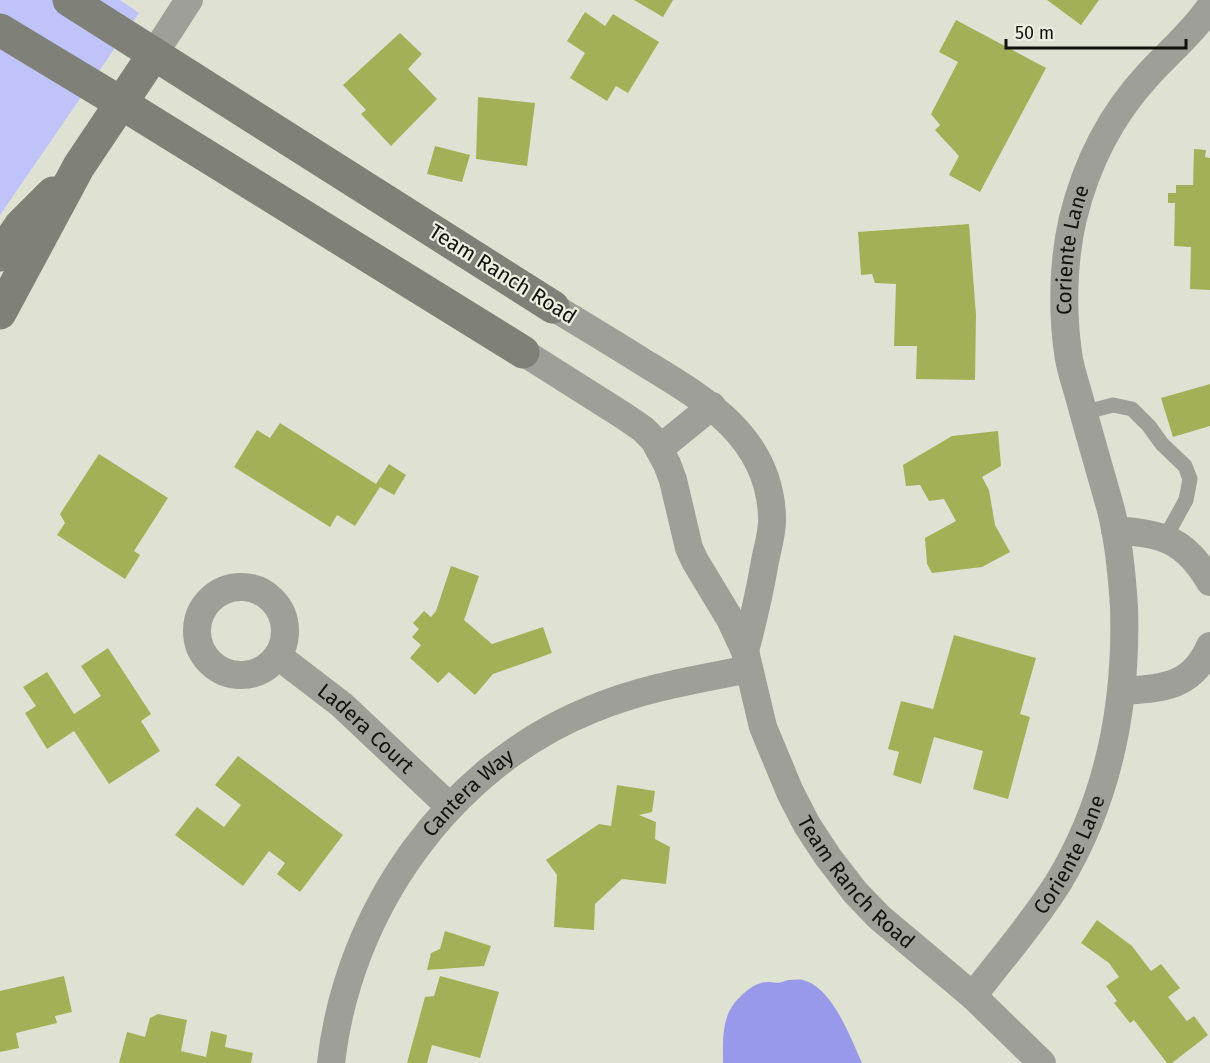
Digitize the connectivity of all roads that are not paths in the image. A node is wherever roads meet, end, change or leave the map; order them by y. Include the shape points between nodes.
1 (69, 0) edge
2 (189, 0) edge
3 (1210, 7) edge
4 (0, 30) edge
5 (154, 54) junction
6 (121, 103) junction
7 (79, 166) junction
8 (0, 255) edge
9 (553, 307) joint
10 (0, 313) edge
11 (523, 352) joint
12 (712, 406) junction
13 (1083, 412) junction
14 (659, 449) junction
15 (1115, 530) junction
16 (1165, 538) junction
17 (1210, 582) edge
18 (1210, 646) edge
19 (278, 656) dead end
20 (747, 660) junction
21 (1122, 691) junction
22 (450, 807) junction
23 (973, 996) junction
24 (331, 1063) edge
25 (1042, 1063) edge

1 - 5 street, Team Ranch Road
2 - 5 street
3 - 13 street, Coriente Lane via 1128,100 1094,155 1083,186 1073,219 1065,288 1068,356
4 - 6 street, Team Ranch Road
5 - 6 street
5 - 9 street, Team Ranch Road
6 - 7 street
6 - 11 street, Team Ranch Road
7 - 8 street via 20,226
7 - 10 street
9 - 12 street, Team Ranch Road
11 - 14 street, Team Ranch Road via 643,429
12 - 14 street
12 - 20 street, Team Ranch Road via 751,449 771,500 771,530
13 - 15 street, Coriente Lane
13 - 16 lane via 1113,405 1132,409 1185,466 1190,479 1186,500
14 - 20 street, Team Ranch Road via 676,491 689,548 730,619
15 - 16 street
15 - 21 street, Coriente Lane via 1123,601
16 - 17 street via 1191,556
18 - 21 street via 1187,678 1163,688
19 - 22 street, Ladera Court via 342,705
20 - 22 street, Cantera Way via 588,710 516,750
20 - 23 street, Team Ranch Road via 775,760 828,857 879,917
21 - 23 street, Coriente Lane via 1103,781 1072,857 1044,903
22 - 24 street, Cantera Way via 402,868 369,926 345,990
23 - 25 street, Team Ranch Road

